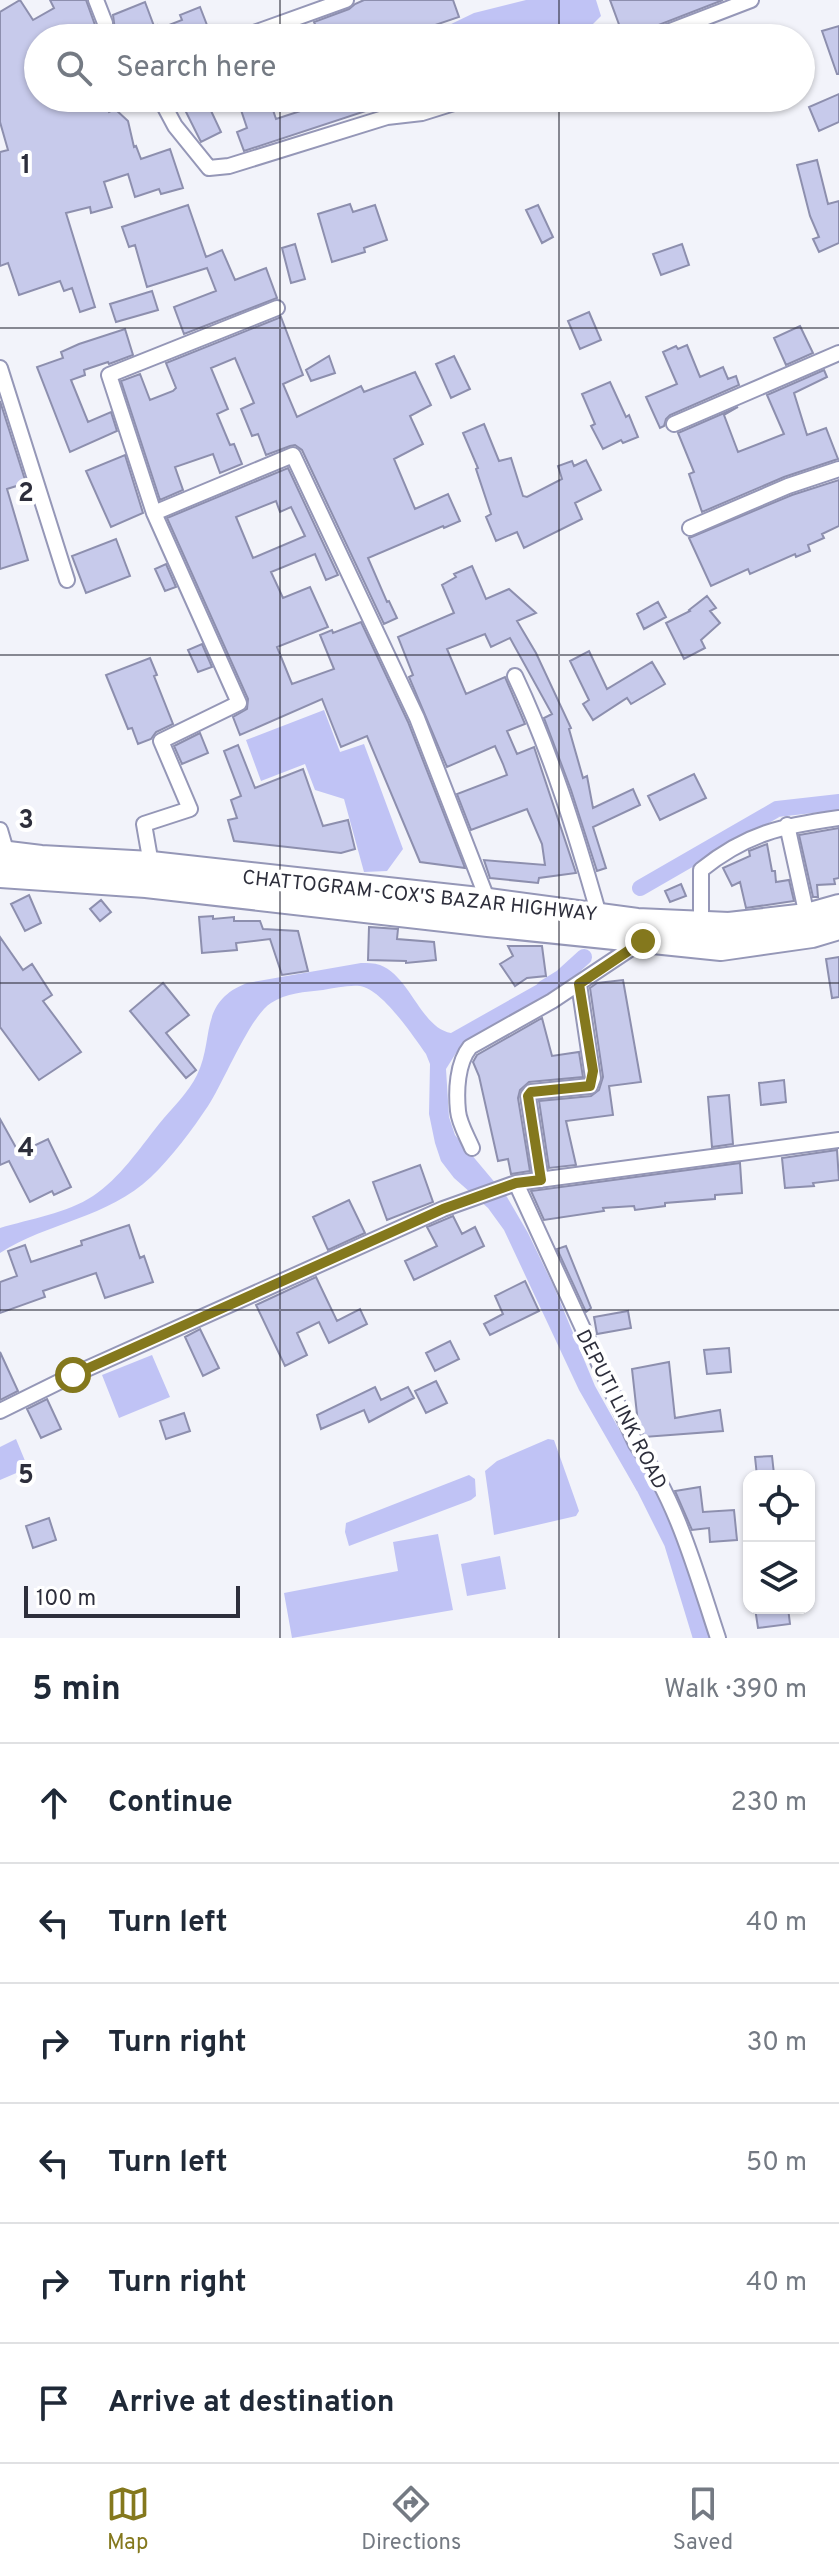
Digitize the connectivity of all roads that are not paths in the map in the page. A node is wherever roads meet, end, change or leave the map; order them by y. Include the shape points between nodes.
1 (96, 0) edge
2 (346, 0) edge
3 (751, 0) edge
4 (105, 24) edge
5 (279, 24) edge
6 (688, 24) edge
7 (168, 112) edge
8 (425, 112) edge
9 (277, 308) dead end
10 (839, 353) edge
11 (0, 368) edge
12 (674, 424) dead end
13 (839, 469) edge
14 (154, 513) junction
15 (690, 528) dead end
16 (67, 580) dead end
17 (515, 676) dead end
18 (839, 818) edge
19 (787, 825) junction
20 (4, 862) edge
21 (151, 864) junction
22 (488, 901) junction
23 (839, 907) edge
24 (599, 915) junction
25 (807, 916) junction
26 (701, 924) junction
27 (839, 927) edge
28 (643, 941) junction
29 (579, 984) junction
30 (839, 1140) edge
31 (472, 1148) dead end
32 (541, 1180) junction
33 (509, 1186) junction
34 (0, 1411) edge
35 (718, 1638) edge

1 - 4 street
2 - 5 street
3 - 6 street
7 - 8 street via 209,168 387,117
9 - 14 street via 109,375
10 - 12 street
11 - 16 street
13 - 15 street
14 - 21 street via 239,703 161,741 190,809 144,824
14 - 22 street via 293,455 417,718
17 - 24 street via 539,726
18 - 19 street
19 - 25 street
19 - 26 street via 747,839 701,870
20 - 21 highway, CHATTOGRAM-COX'S BAZAR HIGHWAY via 41,858
20 - 28 highway, CHATTOGRAM-COX'S BAZAR HIGHWAY via 146,885
21 - 22 highway, CHATTOGRAM-COX'S BAZAR HIGHWAY
22 - 24 highway, CHATTOGRAM-COX'S BAZAR HIGHWAY
23 - 25 highway, CHATTOGRAM-COX'S BAZAR HIGHWAY
24 - 26 highway, CHATTOGRAM-COX'S BAZAR HIGHWAY
25 - 26 highway, CHATTOGRAM-COX'S BAZAR HIGHWAY
27 - 28 highway, CHATTOGRAM-COX'S BAZAR HIGHWAY via 721,948
28 - 29 street
29 - 31 street via 463,1056 458,1113
29 - 32 street via 593,1078 590,1086 528,1096
30 - 32 street
32 - 33 street
33 - 34 street via 443,1209
33 - 35 street, DEPUTI LINK ROAD via 680,1527

